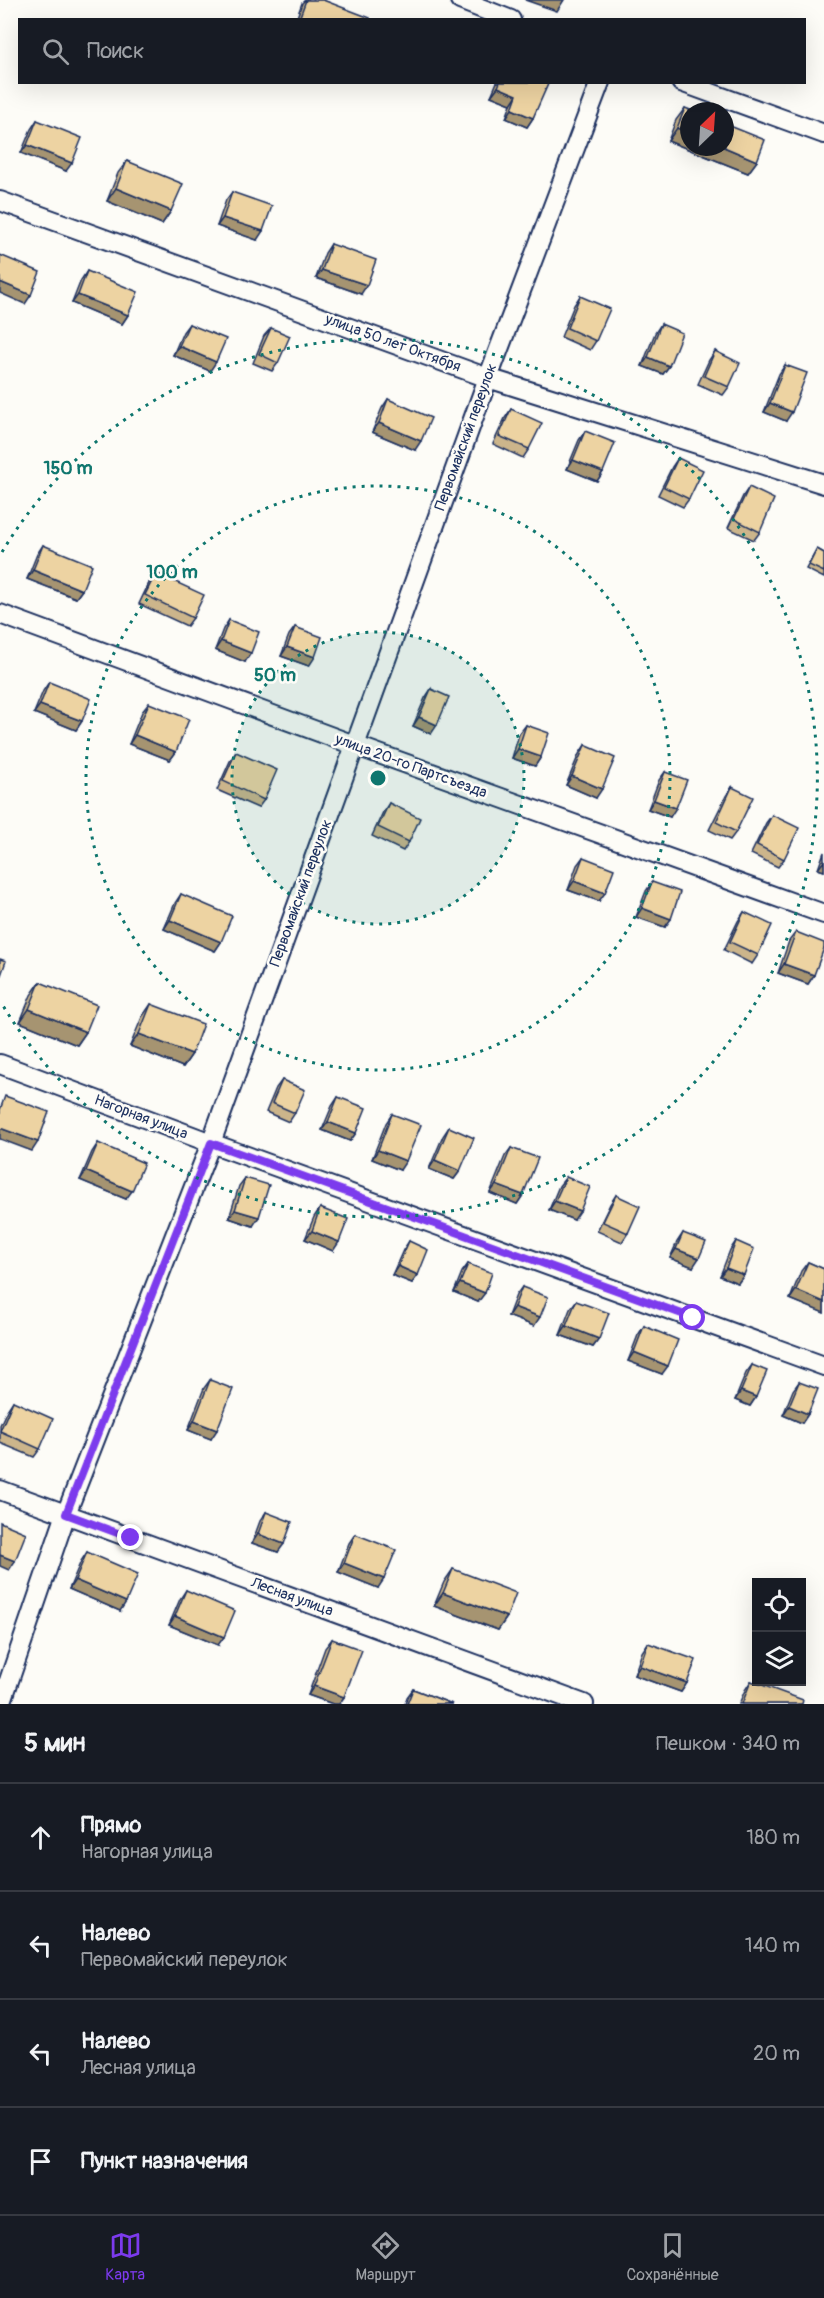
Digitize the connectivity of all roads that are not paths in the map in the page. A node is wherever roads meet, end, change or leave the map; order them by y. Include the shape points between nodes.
1 (460, 0) edge
2 (507, 18) edge
3 (599, 84) edge
4 (686, 84) edge
5 (824, 134) edge
6 (0, 201) edge
7 (488, 378) junction
8 (824, 484) edge
9 (0, 614) edge
10 (354, 745) junction
11 (824, 914) edge
12 (0, 1064) edge
13 (211, 1143) junction
14 (824, 1366) edge
15 (0, 1490) edge
16 (66, 1514) junction
17 (1, 1704) edge
18 (584, 1704) edge

1 - 2 street
3 - 7 street, Первомайский переулок
4 - 5 street
6 - 7 street, улица 50 лет Октября
7 - 8 street, улица 50 лет Октября
7 - 10 street, Первомайский переулок
9 - 10 street, улица 20-го Партсъезда
10 - 11 street, улица 20-го Партсъезда
10 - 13 street, Первомайский переулок
12 - 13 street, Нагорная улица
13 - 14 street, Нагорная улица
13 - 16 street, Первомайский переулок
15 - 16 street, Лесная улица
16 - 17 street, Первомайский переулок
16 - 18 street, Лесная улица

